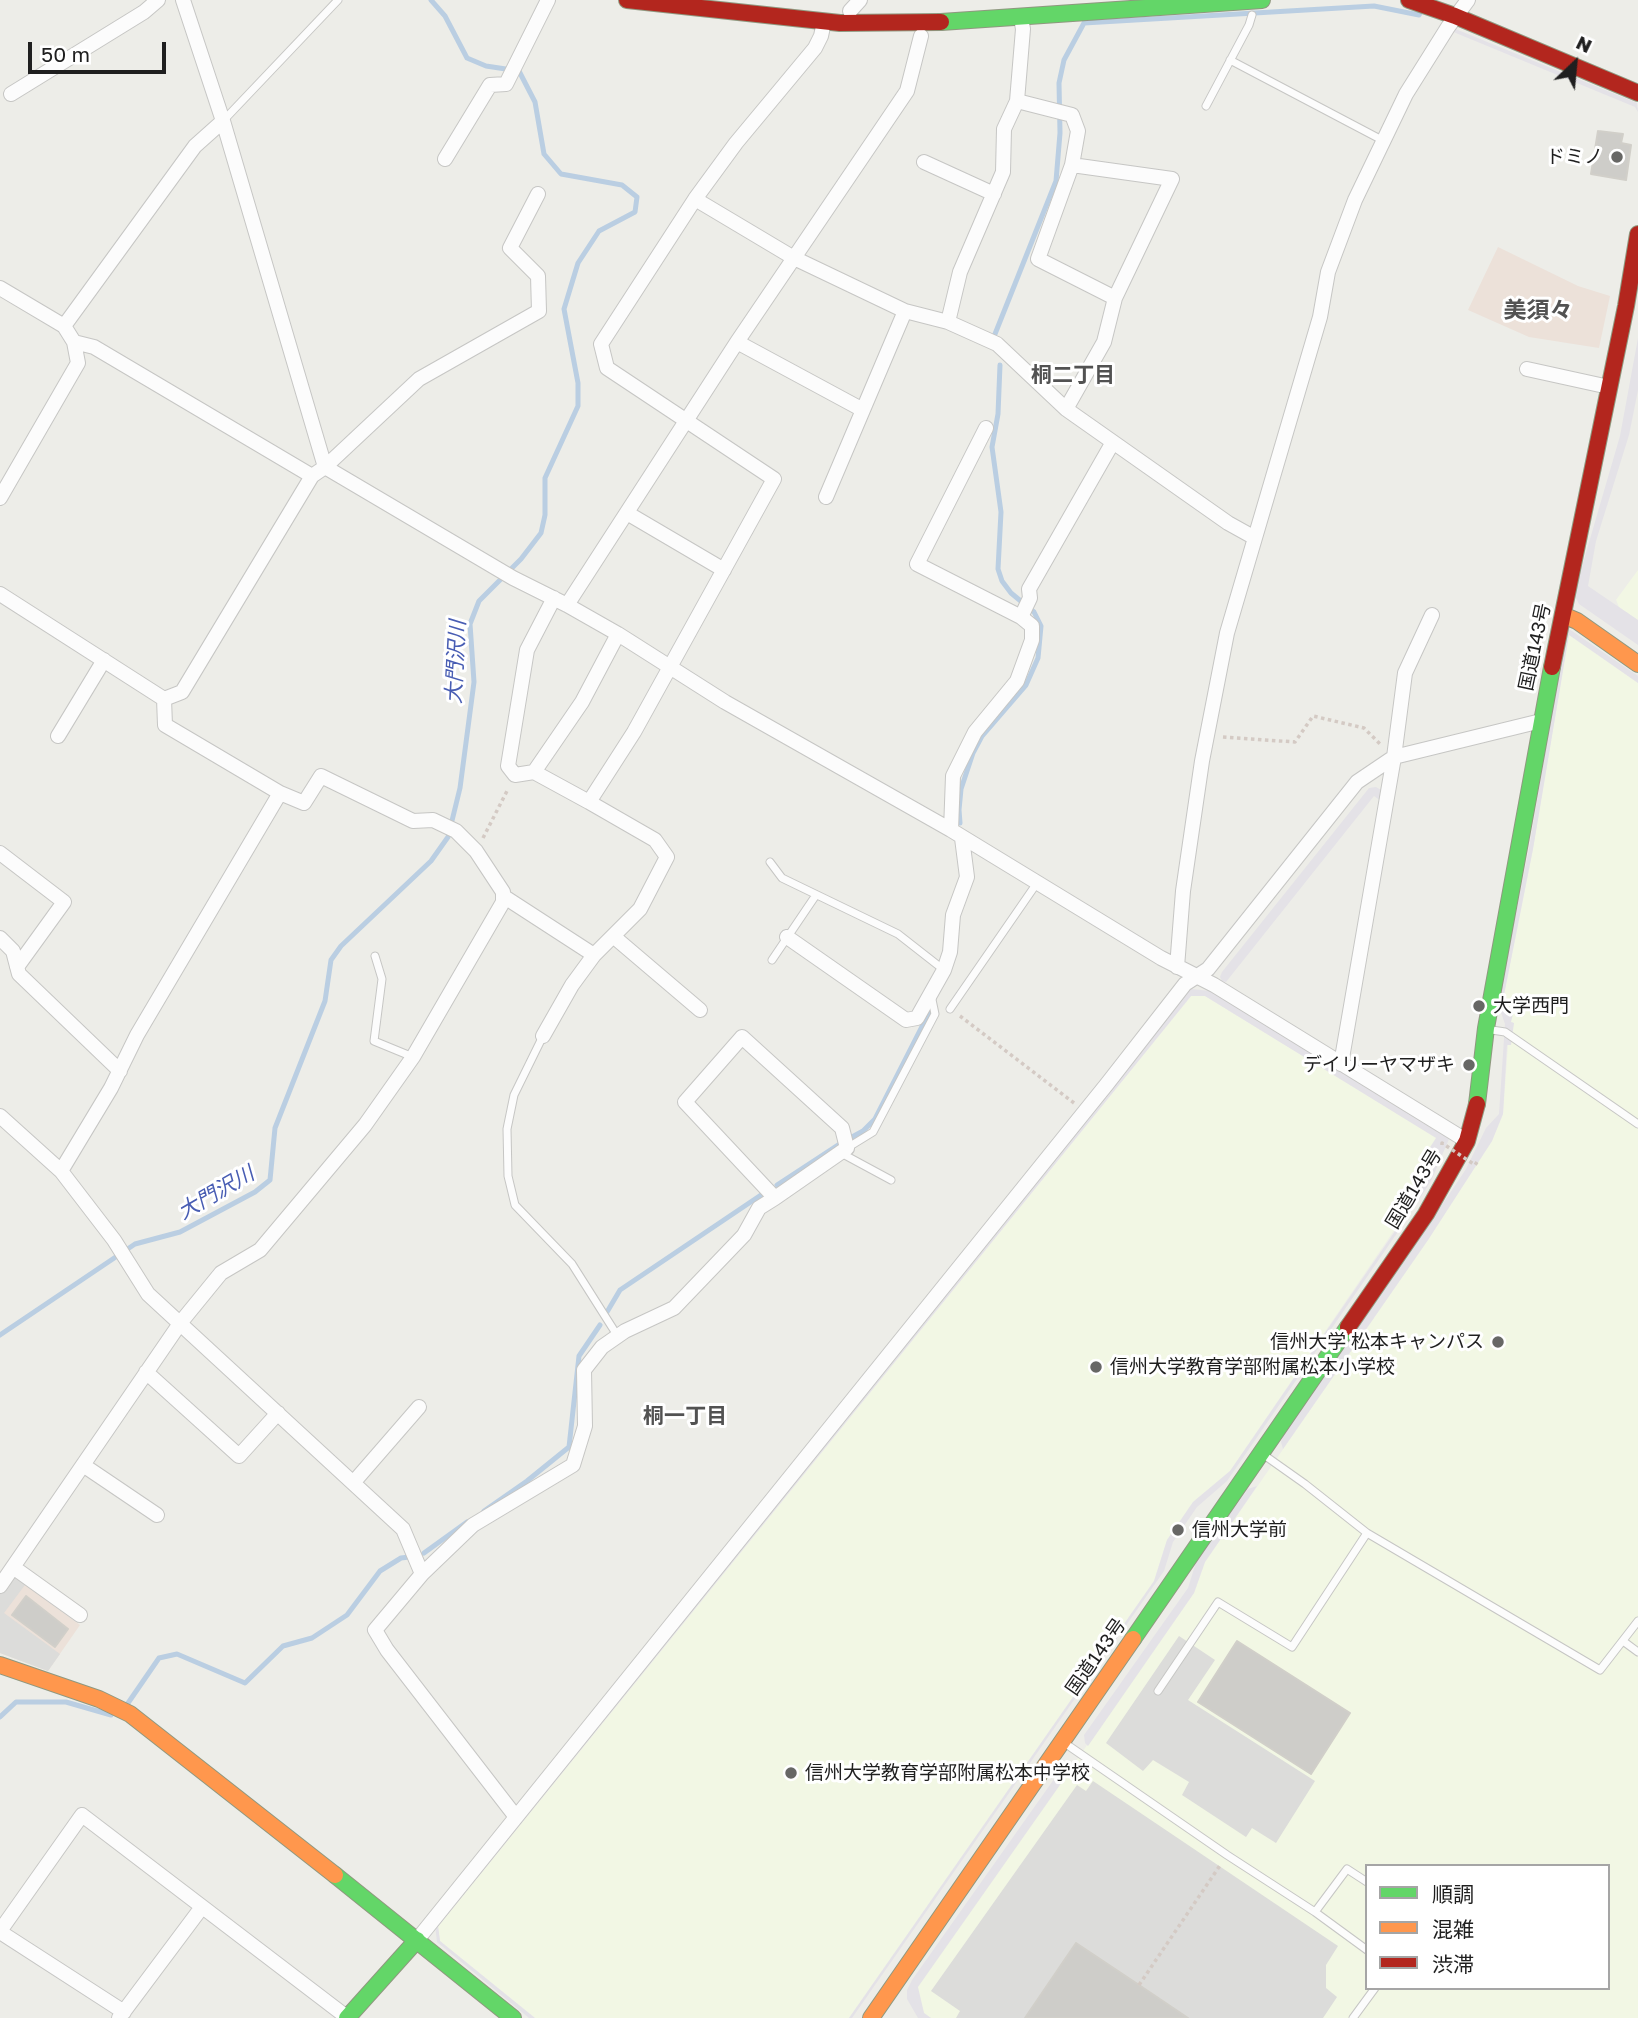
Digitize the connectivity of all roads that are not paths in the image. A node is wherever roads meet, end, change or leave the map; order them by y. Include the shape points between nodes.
1 (158, 0) edge
2 (183, 0) edge
3 (338, 0) edge
4 (548, 0) edge
5 (626, 0) edge
6 (1262, 0) edge
7 (1409, 0) edge
8 (1468, 0) edge
9 (683, 3) edge
10 (1252, 15) dead end
11 (1455, 16) junction
12 (1021, 18) junction
13 (824, 22) junction
14 (921, 36) dead end
15 (1230, 60) junction
16 (1638, 93) edge
17 (11, 94) dead end
18 (1017, 101) junction
19 (1206, 106) dead end
20 (223, 121) junction
21 (1382, 140) junction
22 (445, 159) dead end
23 (925, 162) dead end
24 (1072, 165) junction
25 (538, 194) dead end
26 (994, 194) junction
27 (695, 199) junction
28 (1638, 234) edge
29 (794, 258) junction
30 (0, 288) edge
31 (1638, 294) edge
32 (1115, 298) junction
33 (1626, 306) junction
34 (905, 311) junction
35 (948, 322) junction
36 (64, 326) junction
37 (74, 342) junction
38 (737, 342) junction
39 (1527, 369) dead end
40 (1609, 387) junction
41 (1066, 409) junction
42 (863, 410) junction
43 (685, 421) junction
44 (986, 428) dead end
45 (1113, 442) junction
46 (325, 467) junction
47 (312, 476) junction
48 (826, 497) dead end
49 (0, 498) edge
50 (627, 513) junction
51 (1255, 537) junction
52 (724, 570) junction
53 (0, 594) edge
54 (561, 602) junction
55 (1024, 609) junction
56 (1432, 615) dead end
57 (1563, 615) junction
58 (618, 634) junction
59 (104, 660) junction
60 (1638, 664) edge
61 (670, 666) junction
62 (164, 699) junction
63 (1541, 721) junction
64 (58, 737) dead end
65 (1394, 757) junction
66 (534, 772) junction
67 (280, 793) junction
68 (589, 802) junction
69 (956, 834) junction
70 (0, 853) edge
71 (770, 862) dead end
72 (1037, 883) junction
73 (816, 895) junction
74 (503, 896) junction
75 (613, 936) junction
76 (787, 937) junction
77 (0, 938) edge
78 (594, 955) junction
79 (375, 956) dead end
80 (772, 960) dead end
81 (17, 967) junction
82 (1177, 967) junction
83 (944, 970) junction
84 (1195, 976) junction
85 (931, 994) junction
86 (950, 1009) road end
87 (700, 1010) dead end
88 (1486, 1028) junction
89 (543, 1036) joint
90 (413, 1057) junction
91 (1341, 1064) junction
92 (120, 1071) junction
93 (0, 1116) edge
94 (1638, 1124) edge
95 (1467, 1141) junction
96 (844, 1150) junction
97 (61, 1171) junction
98 (891, 1180) dead end
99 (775, 1198) junction
100 (181, 1322) junction
101 (618, 1336) junction
102 (146, 1372) junction
103 (419, 1407) dead end
104 (278, 1413) junction
105 (1261, 1453) junction
106 (83, 1465) junction
107 (352, 1483) junction
108 (157, 1515) dead end
109 (1367, 1532) junction
110 (13, 1567) junction
111 (422, 1574) junction
112 (0, 1586) edge
113 (80, 1615) dead end
114 (1638, 1621) edge
115 (1623, 1641) junction
116 (1638, 1652) edge
117 (0, 1665) edge
118 (1158, 1691) dead end
119 (1062, 1742) junction
120 (516, 1818) junction
121 (1365, 1881) edge
122 (202, 1907) junction
123 (1315, 1912) junction
124 (0, 1932) edge
125 (417, 1940) junction
126 (1365, 1949) edge
127 (1374, 1990) edge
128 (875, 2013) edge
129 (122, 2015) edge
130 (347, 2018) edge
131 (513, 2018) edge
132 (894, 2018) edge
133 (1353, 2018) edge

1 - 17 street
2 - 20 street
3 - 20 lane
4 - 22 street via 506,85 491,85
5 - 9 main road
6 - 12 main road
7 - 11 main road
8 - 11 street
9 - 13 main road
10 - 15 lane
11 - 16 main road
11 - 21 street
12 - 13 main road
12 - 18 street
13 - 27 street via 815,48
14 - 29 street via 907,91
15 - 19 lane
15 - 21 lane
18 - 24 street via 1072,115 1078,131
18 - 26 street via 1004,129 1003,172
20 - 36 street via 195,146
20 - 46 street
21 - 51 street via 1328,272 1320,317
23 - 26 street
24 - 32 street via 1038,259
24 - 32 street via 1172,179
25 - 46 street via 510,248 538,276 539,311 419,379
26 - 35 street via 960,272
27 - 29 street
27 - 43 street via 601,344 607,368
28 - 33 main road, 国道143号
29 - 34 street
29 - 38 street
30 - 36 street
31 - 33 main road
32 - 41 street via 1104,342
33 - 40 main road, 国道143号
34 - 35 street
34 - 42 street
35 - 41 street via 998,344
36 - 37 street
37 - 47 street via 93,347
37 - 49 street via 78,363
38 - 42 street
38 - 43 street
39 - 40 street
40 - 57 main road, 国道143号
41 - 45 street
42 - 48 street
43 - 50 street
43 - 52 street via 774,479
44 - 55 street via 917,564
45 - 51 street
45 - 55 street via 1028,589
46 - 47 street
46 - 54 street
47 - 62 street via 182,692
50 - 52 street
50 - 54 street
51 - 82 street via 1227,633 1207,735 1183,891
52 - 61 street
53 - 59 street
54 - 58 street
54 - 66 street via 527,650 508,766 515,775
55 - 69 street via 1032,640 1017,681 975,732 953,776
56 - 65 street via 1405,673
57 - 60 main road
57 - 63 main road, 国道143号
58 - 61 street
58 - 66 street via 582,702
59 - 62 street
59 - 64 street
61 - 68 street
61 - 69 street
62 - 67 street via 165,725
63 - 65 street
63 - 88 main road, 国道143号
65 - 84 street via 1357,782 1208,969
65 - 91 street
66 - 68 street
67 - 74 street via 304,803 321,776 413,821 443,824 476,852
67 - 92 street
68 - 75 street via 655,840 667,857 640,909
69 - 72 street
69 - 83 street via 967,877 953,915
70 - 81 street via 64,902
71 - 73 lane via 782,878
72 - 82 street
72 - 86 lane
73 - 76 lane
73 - 83 lane via 898,934
74 - 78 street
74 - 90 street
75 - 78 street
75 - 87 street
76 - 80 lane
76 - 85 street via 906,1020 917,1018
77 - 81 street via 13,951
78 - 89 street
79 - 90 lane via 382,979 374,1041
81 - 92 street via 19,974
82 - 84 street
83 - 85 street
84 - 91 street
84 - 120 street
85 - 96 lane via 935,1014 873,1132
88 - 94 lane via 1505,1032
88 - 95 main road, 国道143号 via 1479,1098
89 - 101 lane via 514,1095 507,1129 508,1176 515,1205 572,1264
90 - 100 street via 365,1125 260,1250 221,1273
91 - 95 street
92 - 97 street
93 - 97 street
95 - 105 main road, 国道143号 via 1426,1214
96 - 98 lane
96 - 99 street
96 - 99 street via 842,1128 742,1037 685,1102
97 - 100 street via 148,1294
99 - 101 street via 759,1208 744,1235 674,1308
100 - 102 street
100 - 104 street
101 - 111 street via 602,1347 584,1370 585,1426 573,1465 473,1525
102 - 104 street via 239,1455
102 - 106 street
103 - 107 street
104 - 107 street
105 - 109 lane
105 - 119 main road, 国道143号
106 - 108 street
106 - 110 street
107 - 111 street via 402,1529
109 - 115 lane via 1600,1670
109 - 118 lane via 1292,1647 1218,1602
110 - 112 street
110 - 113 street
111 - 120 street via 375,1630
114 - 115 lane
115 - 116 lane
117 - 125 main road via 123,1711
119 - 123 lane
119 - 128 main road, 国道143号
120 - 125 street
121 - 123 lane via 1348,1869
122 - 124 street via 82,1815
122 - 129 street
122 - 130 street
123 - 126 lane
124 - 129 street
125 - 130 main road
125 - 131 main road
127 - 133 lane
128 - 132 main road

